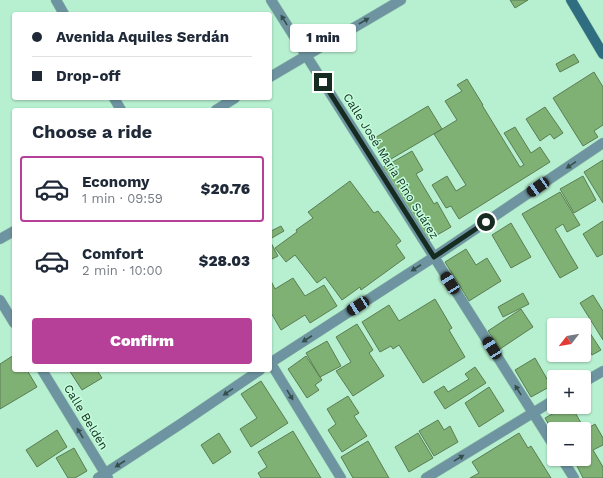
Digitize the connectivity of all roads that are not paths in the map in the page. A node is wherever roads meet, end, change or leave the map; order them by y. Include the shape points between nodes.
1 (56, 0) edge
2 (271, 0) edge
3 (400, 0) edge
4 (572, 0) edge
5 (63, 12) edge
6 (603, 54) edge
7 (306, 55) junction
8 (272, 76) edge
9 (232, 100) edge
10 (219, 108) edge
11 (603, 143) edge
12 (12, 232) edge
13 (0, 239) edge
14 (434, 257) junction
15 (0, 300) edge
16 (12, 321) edge
17 (272, 362) edge
18 (272, 366) edge
19 (603, 371) edge
20 (43, 372) edge
21 (257, 372) edge
22 (591, 378) edge
23 (547, 404) edge
24 (533, 413) junction
25 (547, 435) edge
26 (566, 466) edge
27 (104, 476) edge
28 (341, 478) edge
29 (426, 478) edge
30 (574, 478) edge

1 - 5 street
7 -> 2 street, Calle José María Pino Suárez
7 -> 3 street
4 - 6 main road
7 - 8 street
7 - 14 street, Calle José María Pino Suárez
9 - 10 street
11 -> 14 street
12 - 13 street
14 -> 17 street
24 -> 14 street, Calle José María Pino Suárez
15 - 16 street
18 -> 28 street
19 - 22 street
27 -> 20 street, Calle Beldén
21 -> 27 street
23 - 24 street
24 - 25 street, Calle José María Pino Suárez
29 -> 24 street
26 - 30 street

